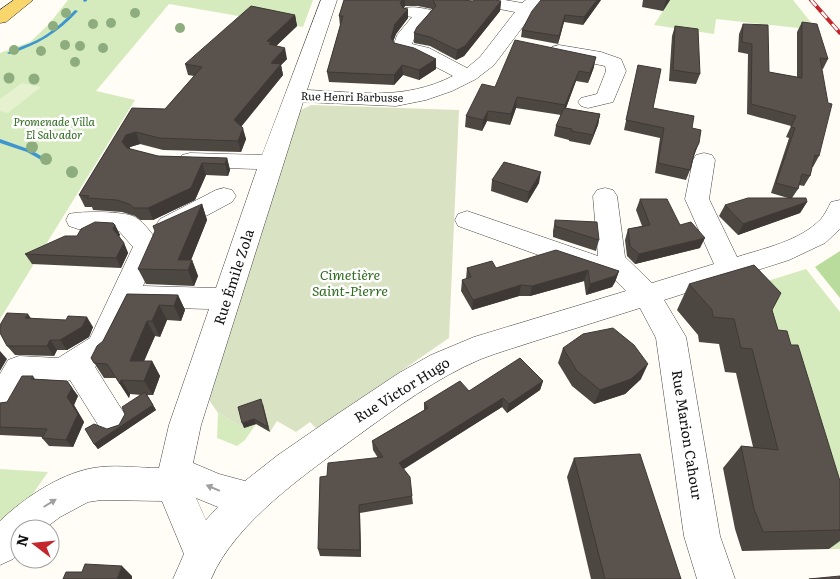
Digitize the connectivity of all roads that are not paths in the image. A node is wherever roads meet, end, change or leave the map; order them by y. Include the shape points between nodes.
1 (24, 0) edge
2 (329, 0) edge
3 (474, 1) edge
4 (531, 4) edge
5 (411, 12) dead end
6 (0, 18) edge
7 (501, 41) junction
8 (467, 75) junction
9 (294, 96) junction
10 (588, 102) dead end
11 (172, 159) edge
12 (704, 160) dead end
13 (271, 162) junction
14 (224, 196) dead end
15 (604, 196) dead end
16 (840, 208) edge
17 (78, 220) dead end
18 (467, 220) dead end
19 (140, 238) junction
20 (730, 269) junction
21 (635, 284) junction
22 (126, 296) junction
23 (227, 299) junction
24 (76, 364) junction
25 (2, 399) dead end
26 (111, 418) dead end
27 (175, 483) junction
28 (250, 500) junction
29 (0, 546) edge
30 (198, 567) edge
31 (716, 579) edge

1 - 6 main road
2 - 9 street, Rue Émile Zola
3 - 4 street, Rue Henri Barbusse
4 - 7 street, Rue Henri Barbusse
5 - 8 street via 425,14 406,35 402,47 422,52
7 - 8 street, Rue Henri Barbusse via 484,64
7 - 10 street via 614,63 616,71 606,98
8 - 9 street, Rue Henri Barbusse via 433,92 405,99
9 - 13 street, Rue Émile Zola
11 - 13 street
12 - 20 street via 697,199
13 - 23 street, Rue Émile Zola
14 - 19 street via 190,216
15 - 21 street, Rue Marion Cahour via 612,260
16 - 20 street, Rue Victor Hugo via 832,222 812,240
17 - 19 street via 126,223
18 - 21 street
19 - 22 street via 147,246
20 - 21 street, Rue Victor Hugo
21 - 28 street, Rue Victor Hugo via 455,357 380,402 281,473
21 - 31 street, Rue Marion Cahour via 671,337 702,536
22 - 23 street
22 - 24 street via 101,346
23 - 27 street, Rue Émile Zola via 185,425
24 - 25 street via 60,371 19,369
24 - 26 street
28 -> 27 street via 193,479
29 -> 27 street via 47,504 83,487 100,483
27 - 30 street, Rue Émile Zola
28 - 30 street, Rue Victor Hugo via 221,531

